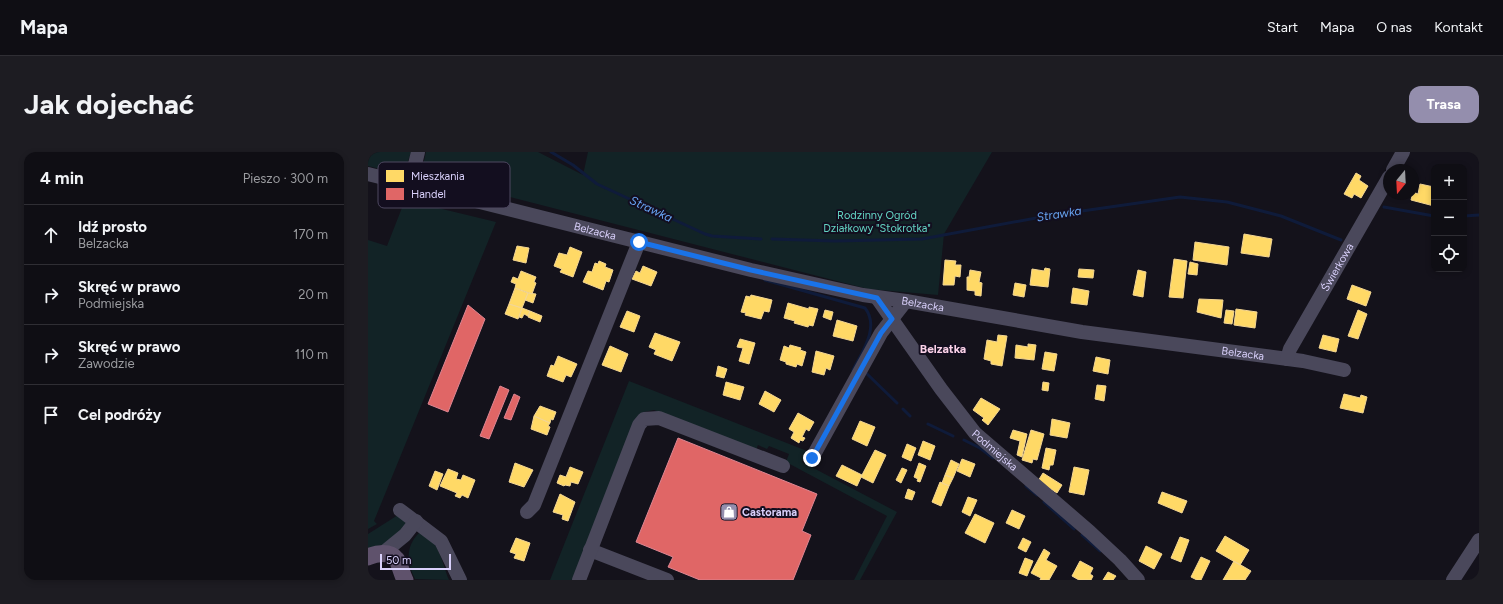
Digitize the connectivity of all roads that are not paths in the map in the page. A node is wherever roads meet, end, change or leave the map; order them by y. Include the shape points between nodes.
1 (418, 152) edge
2 (1403, 152) edge
3 (416, 162) edge
4 (1396, 164) edge
5 (368, 174) edge
6 (378, 177) edge
7 (1383, 187) edge
8 (502, 208) edge
9 (639, 242) junction
10 (877, 298) junction
11 (906, 301) junction
12 (892, 319) junction
13 (1287, 359) junction
14 (1344, 370) dead end
15 (812, 458) dead end
16 (783, 466) dead end
17 (400, 510) dead end
18 (527, 512) dead end
19 (416, 521) junction
20 (1479, 540) edge
21 (590, 550) junction
22 (372, 555) edge
23 (399, 563) junction
24 (405, 580) edge
25 (460, 580) edge
26 (579, 580) edge
27 (667, 580) edge
28 (1138, 580) edge
29 (1453, 580) edge

1 - 3 street
2 - 4 street
5 - 6 street, Belzacka
7 - 13 street, Świerkowa via 1290,349
8 - 9 street, Belzacka
9 - 10 street, Belzacka
9 - 18 street via 534,505
10 - 11 street, Belzacka
10 - 12 street, Podmiejska
11 - 12 street
11 - 13 street, Belzacka via 1082,332
12 - 15 street via 881,333
12 - 28 street, Podmiejska via 975,433 1090,532
13 - 14 street, Belzacka
16 - 21 street via 659,418 644,419 639,425
17 - 19 street
19 - 22 street via 405,535
19 - 23 street
19 - 25 street via 440,541
20 - 29 street
21 - 26 street
21 - 27 street
22 - 23 main road via 393,556
23 - 24 main road

